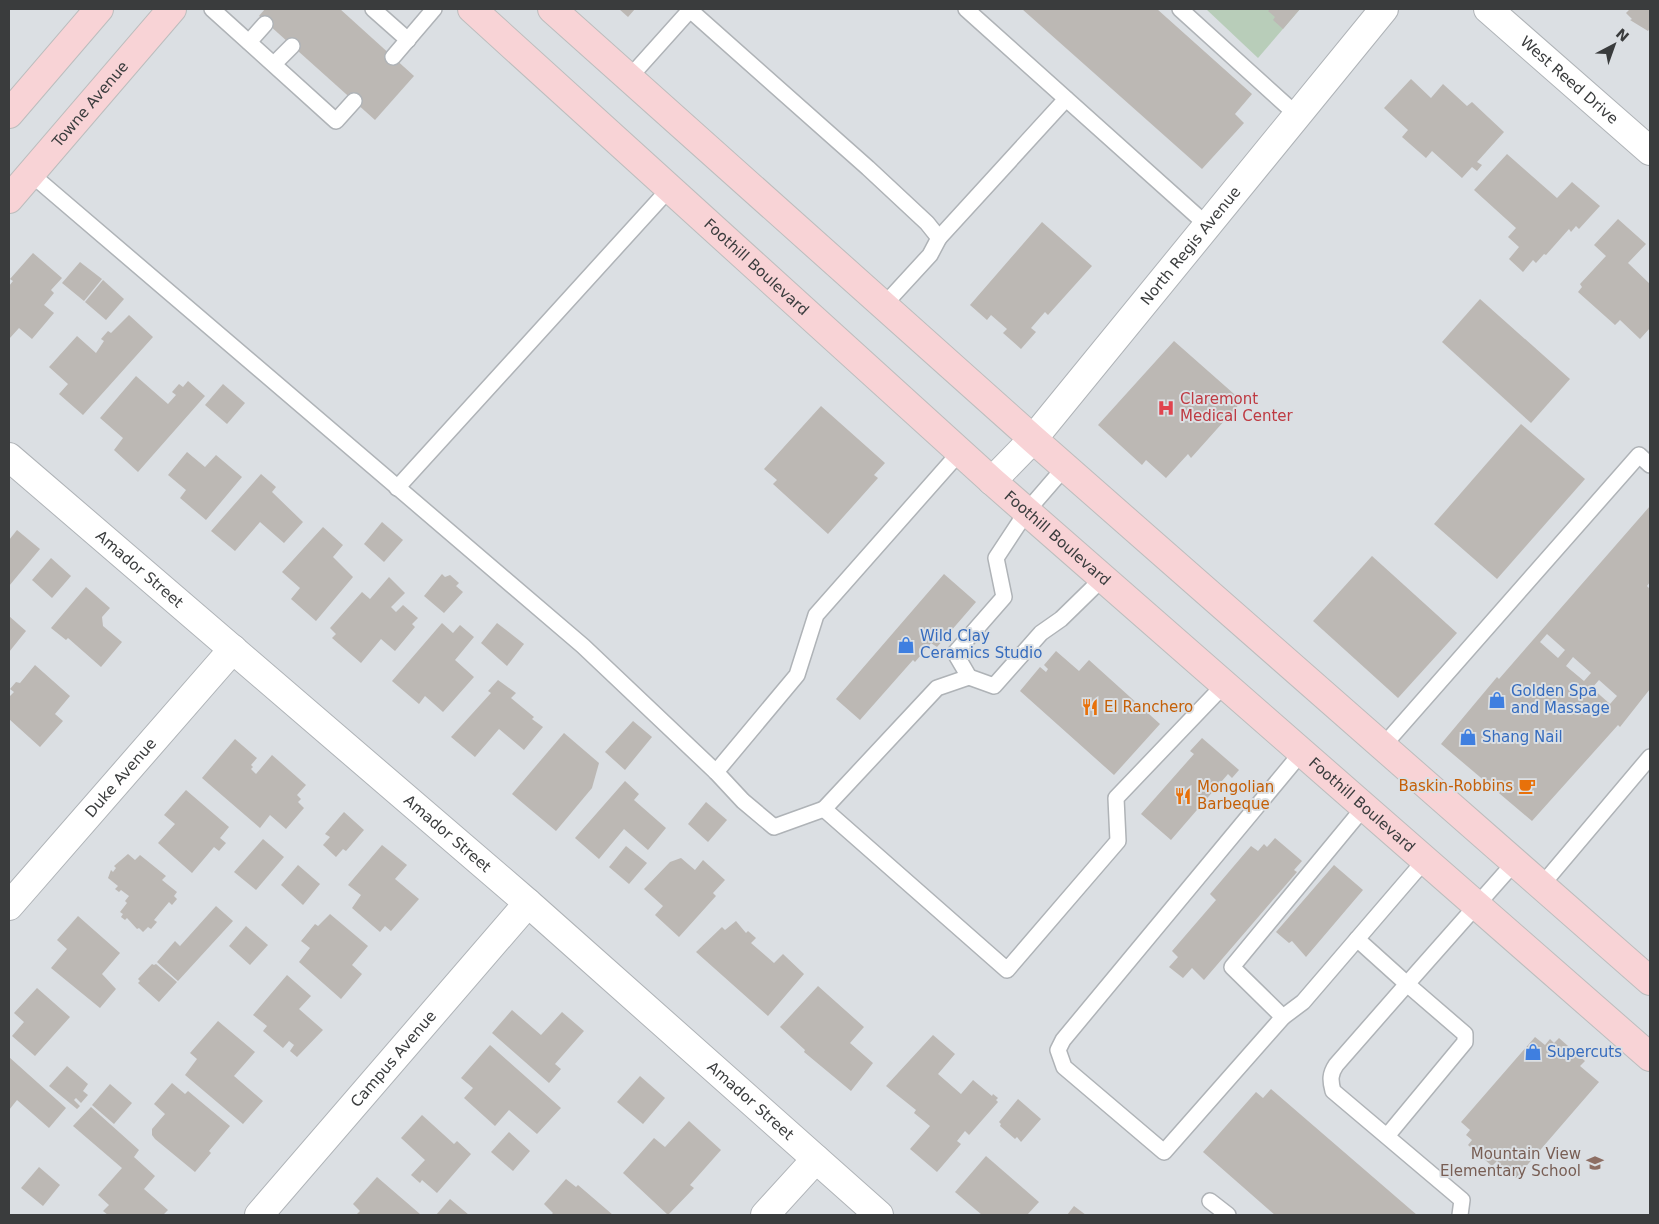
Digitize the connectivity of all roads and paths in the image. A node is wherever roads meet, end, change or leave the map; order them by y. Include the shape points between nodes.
1 (172, 9) edge
2 (212, 9) edge
3 (373, 9) edge
4 (434, 9) edge
5 (472, 9) edge
6 (552, 9) edge
7 (691, 9) edge
8 (966, 9) edge
9 (1180, 9) edge
10 (1384, 9) edge
11 (1488, 9) edge
12 (89, 12) edge
13 (265, 24) dead end
14 (408, 40) junction
15 (249, 42) junction
16 (292, 46) dead end
17 (393, 57) dead end
18 (274, 64) junction
19 (629, 78) junction
20 (1066, 99) junction
21 (354, 101) dead end
22 (9, 114) edge
23 (1297, 115) junction
24 (1650, 151) edge
25 (31, 174) junction
26 (670, 188) junction
27 (9, 199) edge
28 (1207, 225) junction
29 (939, 238) junction
30 (884, 305) junction
31 (1033, 439) junction
32 (960, 452) junction
33 (9, 457) edge
34 (1650, 465) edge
35 (1065, 467) junction
36 (992, 481) junction
37 (397, 488) junction
38 (1026, 511) junction
39 (1103, 578) junction
40 (233, 649) junction
41 (969, 677) junction
42 (1225, 684) junction
43 (1383, 746) junction
44 (1302, 752) junction
45 (1650, 757) edge
46 (716, 772) junction
47 (1365, 806) junction
48 (824, 809) junction
49 (1425, 860) junction
50 (1515, 862) junction
51 (1541, 886) junction
52 (528, 903) junction
53 (1477, 904) junction
54 (9, 906) edge
55 (1357, 939) junction
56 (1650, 981) edge
57 (1408, 984) junction
58 (1283, 1017) junction
59 (1650, 1057) edge
60 (1387, 1136) junction
61 (816, 1159) junction
62 (1210, 1201) dead end
63 (259, 1215) edge
64 (766, 1215) edge
65 (879, 1215) edge
66 (1228, 1215) edge
67 (1460, 1215) edge

1 - 25 main road, Towne Avenue
2 - 15 lane
3 - 14 lane
4 - 14 lane
5 - 26 main road, Foothill Boulevard
6 - 19 main road
7 - 19 lane
7 - 29 lane via 868,168
8 - 20 lane
9 - 23 lane
10 - 23 street, North Regis Avenue
11 - 24 street, West Reed Drive
12 - 22 main road
13 - 15 lane
14 - 17 lane
15 - 18 lane
16 - 18 lane
18 - 21 lane via 336,121
19 - 30 main road
20 - 28 lane
20 - 29 lane
23 - 28 street, North Regis Avenue
25 - 27 main road, Towne Avenue
25 - 37 lane
26 - 32 main road, Foothill Boulevard
26 - 37 lane
28 - 31 street, North Regis Avenue
29 - 30 lane via 930,255
30 - 31 main road
31 - 35 main road
31 - 36 street, North Regis Avenue
32 - 36 main road, Foothill Boulevard
32 - 46 lane via 816,615 797,676
33 - 40 street, Amador Street
34 - 43 lane via 1639,455
35 - 38 lane
35 - 43 main road
36 - 38 main road, Foothill Boulevard
37 - 46 lane via 583,646
38 - 39 main road, Foothill Boulevard
38 - 41 lane via 996,558 1004,597 955,653
39 - 41 lane via 1061,619 1041,633 994,686
39 - 42 main road, Foothill Boulevard
40 - 52 street, Amador Street
40 - 54 street, Duke Avenue
41 - 48 lane via 937,688
42 - 44 main road, Foothill Boulevard
42 - 48 lane via 1116,798 1118,841 1007,970
43 - 50 main road
44 - 47 main road, Foothill Boulevard
44 - 58 lane via 1058,1050 1064,1067 1164,1152
45 - 51 lane
46 - 48 lane via 774,827
47 - 49 main road, Foothill Boulevard
47 - 58 lane via 1232,967
49 - 53 main road, Foothill Boulevard
49 - 55 lane
50 - 51 main road
50 - 53 lane
51 - 56 main road
52 - 61 street, Amador Street
52 - 63 street, Campus Avenue
53 - 57 lane
53 - 59 main road, Foothill Boulevard
55 - 57 lane
55 - 58 lane via 1302,1002
57 - 60 lane via 1331,1072 1333,1090
57 - 60 lane via 1466,1034 1465,1042
60 - 67 lane via 1462,1200
61 - 64 street
61 - 65 street, Amador Street
62 - 66 lane

